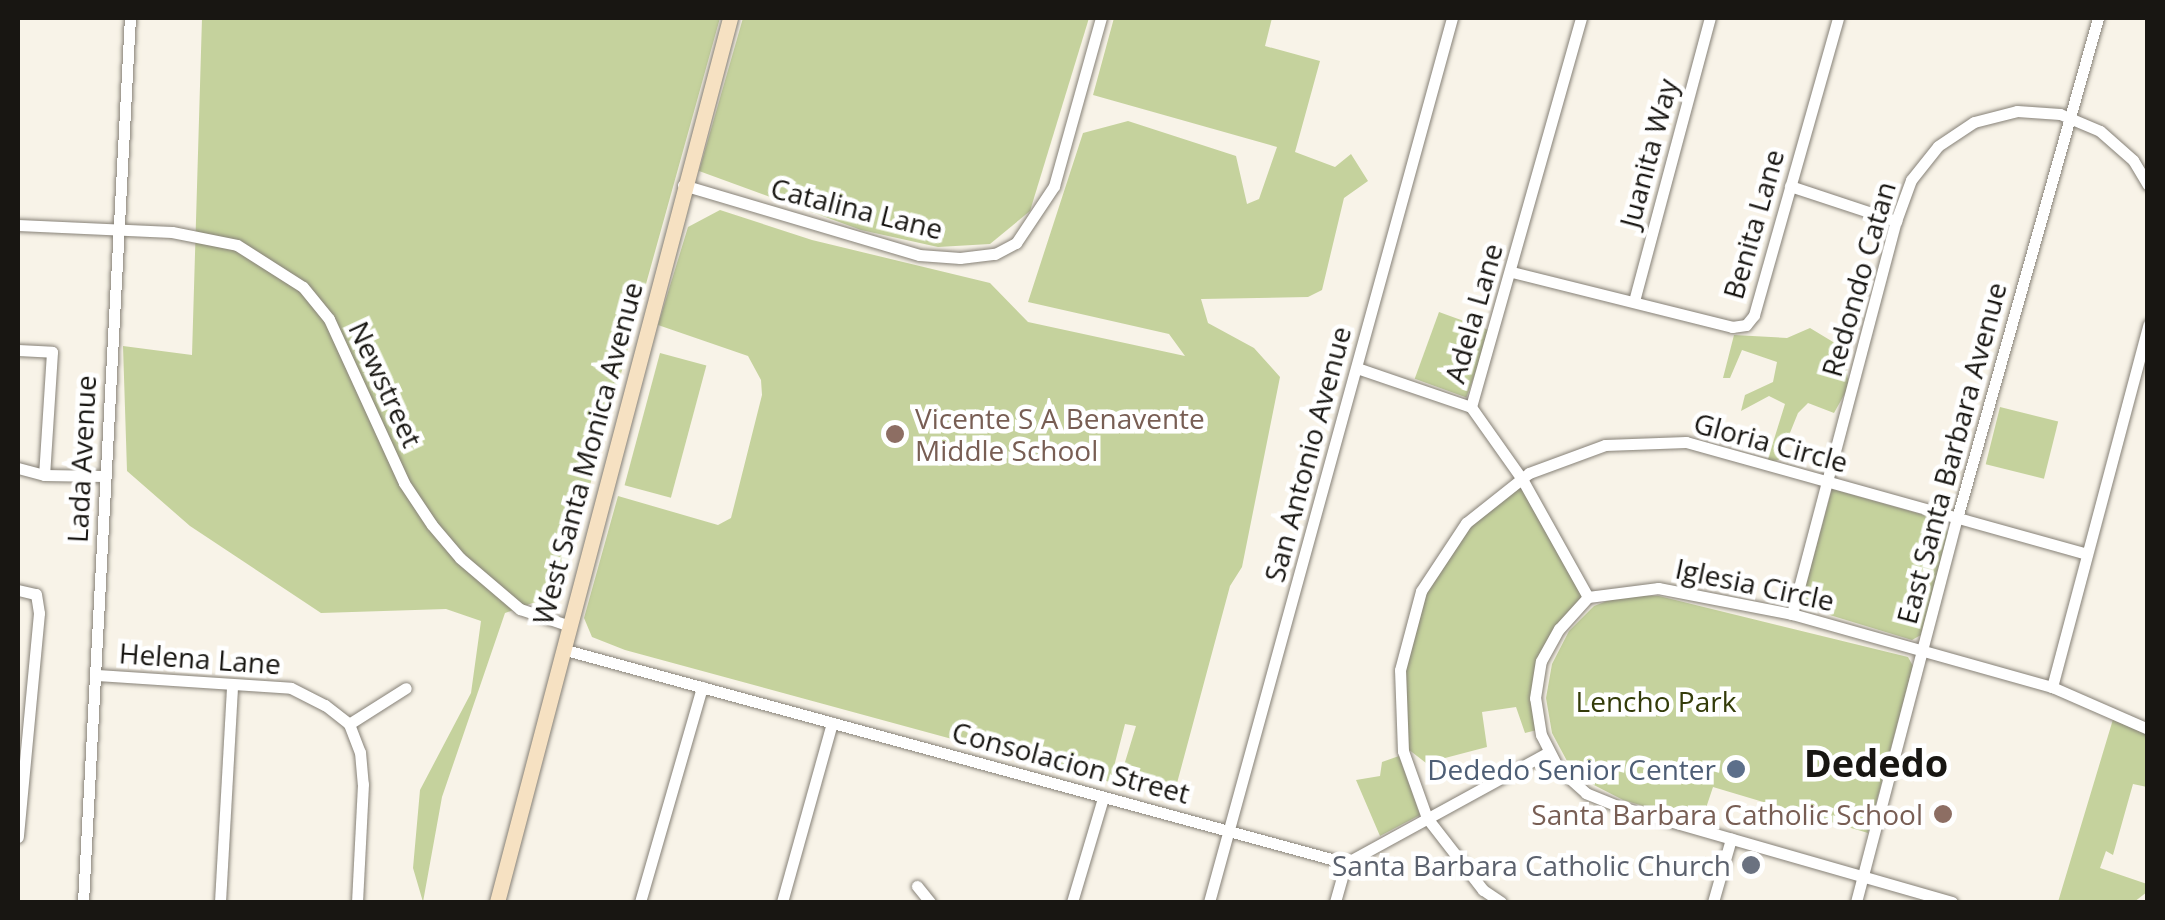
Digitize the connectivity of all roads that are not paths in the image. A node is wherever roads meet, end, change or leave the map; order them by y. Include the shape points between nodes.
1 (130, 18) edge
2 (730, 18) edge
3 (1100, 18) edge
4 (1452, 18) edge
5 (1581, 18) edge
6 (1710, 18) edge
7 (1838, 18) edge
8 (2098, 18) edge
9 (2069, 117) junction
10 (683, 185) junction
11 (2148, 185) edge
12 (1790, 186) junction
13 (1896, 221) junction
14 (18, 224) edge
15 (120, 228) junction
16 (1512, 272) junction
17 (1634, 300) junction
18 (2148, 325) edge
19 (18, 350) edge
20 (1357, 368) junction
21 (1471, 407) junction
22 (18, 468) edge
23 (44, 475) junction
24 (104, 476) junction
25 (1522, 479) junction
26 (1828, 483) junction
27 (1957, 518) junction
28 (2086, 554) junction
29 (18, 590) edge
30 (1588, 597) junction
31 (1792, 614) junction
32 (568, 625) junction
33 (562, 649) junction
34 (1924, 651) junction
35 (96, 675) junction
36 (232, 685) junction
37 (2052, 687) junction
38 (406, 688) dead end
39 (702, 688) junction
40 (24, 707) edge
41 (832, 723) junction
42 (349, 724) junction
43 (2148, 729) edge
44 (1548, 753) junction
45 (1103, 798) junction
46 (1427, 818) junction
47 (1229, 829) junction
48 (18, 838) edge
49 (1731, 839) junction
50 (1346, 862) junction
51 (1863, 876) junction
52 (917, 886) dead end
53 (83, 902) edge
54 (220, 902) edge
55 (358, 902) edge
56 (497, 902) edge
57 (640, 902) edge
58 (782, 902) edge
59 (930, 902) edge
60 (1072, 902) edge
61 (1209, 902) edge
62 (1335, 902) edge
63 (1502, 902) edge
64 (1713, 902) edge
65 (1856, 902) edge
66 (1952, 902) edge

1 - 15 street, Lada Avenue
2 - 10 main road, West Santa Monica Avenue
3 - 10 street, Catalina Lane via 1054,186 1016,243 995,254 919,255
4 - 20 street, San Antonio Avenue
5 - 16 street, Adela Lane
6 - 17 street, Juanita Way
7 - 12 street, Benita Lane
8 - 9 street, East Santa Barbara Avenue
9 - 11 street, Redondo Catan via 2100,131 2133,160
9 - 13 street, Redondo Catan via 2016,111 1974,122 1929,157 1911,180
9 - 27 street, East Santa Barbara Avenue
10 - 32 main road, West Santa Monica Avenue
12 - 13 street
12 - 17 street, Benita Lane via 1746,325 1732,327
13 - 26 street, Redondo Catan
14 - 15 street, Newstreet
15 - 24 street, Lada Avenue
15 - 32 street, Newstreet via 237,246 303,287 329,318 404,483 432,525 520,609
16 - 17 street, Benita Lane
16 - 21 street, Adela Lane
18 - 28 street
19 - 23 street via 52,352
20 - 21 street
20 - 47 street, San Antonio Avenue
21 - 25 street, Adela Lane
22 - 23 street
23 - 24 street
24 - 35 street, Lada Avenue
25 - 26 street, Gloria Circle via 1605,444 1686,442
25 - 30 street, Adela Lane
25 - 46 street, Gloria Circle via 1466,524 1421,591 1400,670 1403,751
26 - 27 street, Gloria Circle
26 - 31 street, Redondo Catan
27 - 28 street, Gloria Circle
27 - 34 street, East Santa Barbara Avenue
28 - 37 street
29 - 40 street via 36,594 39,612
30 - 31 street, Iglesia Circle via 1658,588
30 - 44 street via 1541,661 1534,698
31 - 34 street, Iglesia Circle
32 - 33 main road, West Santa Monica Avenue
33 - 39 street, Consolacion Street
33 - 56 main road, West Santa Monica Avenue
34 - 37 street, Iglesia Circle
34 - 51 street, East Santa Barbara Avenue
35 - 36 street, Helena Lane
35 - 53 street, Lada Avenue
36 - 42 street, Helena Lane via 291,688
36 - 54 street
37 - 43 street, Iglesia Circle
38 - 42 street
39 - 41 street, Consolacion Street
39 - 57 street
40 - 48 street
41 - 45 street, Consolacion Street
41 - 58 street
42 - 55 street via 363,784
44 - 46 street
44 - 49 street via 1586,793
45 - 47 street, Consolacion Street
45 - 60 street
46 - 50 street
46 - 63 street, Gloria Circle via 1483,890
47 - 50 street, Consolacion Street
47 - 61 street, San Antonio Avenue
49 - 51 street
49 - 64 street
50 - 62 street
51 - 65 street, East Santa Barbara Avenue
51 - 66 street
52 - 59 street

